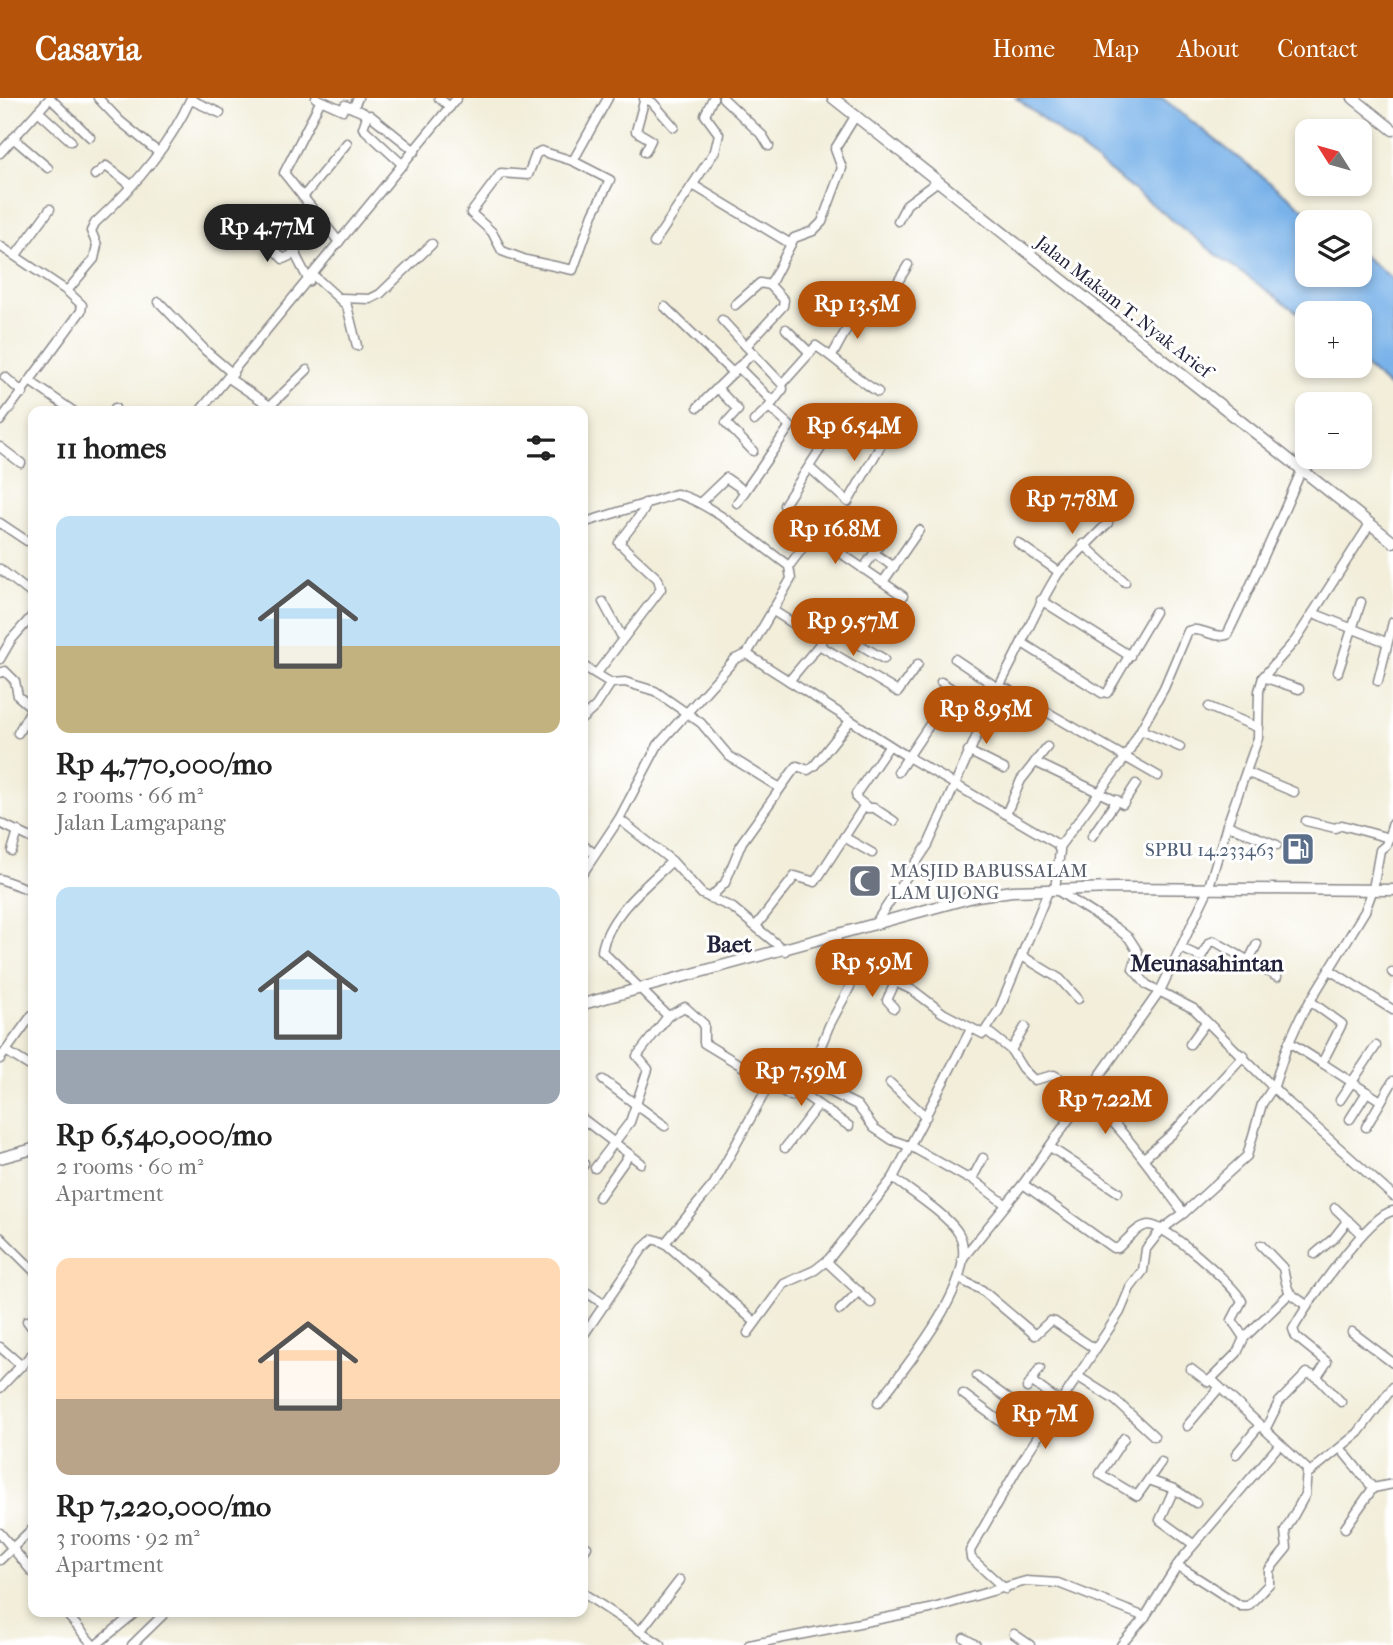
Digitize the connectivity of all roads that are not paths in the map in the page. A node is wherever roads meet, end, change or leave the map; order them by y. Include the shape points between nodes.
1 (50, 98) edge
2 (98, 98) edge
3 (358, 98) edge
4 (439, 98) edge
5 (457, 98) edge
6 (608, 98) edge
7 (645, 98) edge
8 (713, 98) edge
9 (723, 98) edge
10 (833, 98) edge
11 (1353, 98) edge
12 (191, 99) edge
13 (318, 101) edge
14 (450, 107) junction
15 (353, 108) junction
16 (38, 111) junction
17 (220, 113) dead end
18 (364, 113) dead end
19 (856, 115) junction
20 (674, 127) dead end
21 (1393, 130) edge
22 (90, 137) dead end
23 (13, 138) junction
24 (71, 141) dead end
25 (347, 143) dead end
26 (769, 146) dead end
27 (415, 150) junction
28 (158, 152) junction
29 (645, 152) dead end
30 (0, 153) edge
31 (573, 161) junction
32 (403, 165) junction
33 (48, 168) dead end
34 (95, 175) dead end
35 (938, 181) junction
36 (131, 185) junction
37 (693, 185) junction
38 (303, 197) junction
39 (50, 209) dead end
40 (898, 221) dead end
41 (250, 223) dead end
42 (280, 225) dead end
43 (339, 242) junction
44 (654, 243) dead end
45 (432, 244) dead end
46 (791, 244) junction
47 (0, 246) edge
48 (296, 253) junction
49 (16, 255) junction
50 (908, 265) dead end
51 (311, 278) junction
52 (771, 285) junction
53 (67, 291) junction
54 (890, 295) junction
55 (341, 299) junction
56 (159, 302) dead end
57 (735, 305) dead end
58 (665, 307) dead end
59 (909, 309) dead end
60 (722, 320) dead end
61 (786, 329) dead end
62 (746, 345) junction
63 (357, 346) dead end
64 (753, 353) junction
65 (810, 353) junction
66 (832, 356) junction
67 (307, 370) dead end
68 (736, 370) junction
69 (231, 376) junction
70 (5, 377) dead end
71 (31, 382) junction
72 (782, 384) junction
73 (717, 388) junction
74 (878, 392) dead end
75 (23, 393) junction
76 (771, 405) junction
77 (66, 406) edge
78 (204, 406) edge
79 (265, 406) edge
80 (269, 406) edge
81 (698, 407) dead end
82 (845, 411) dead end
83 (0, 421) edge
84 (754, 421) dead end
85 (885, 438) dead end
86 (0, 447) edge
87 (753, 451) dead end
88 (21, 463) dead end
89 (1295, 463) edge
90 (810, 468) junction
91 (1302, 469) joint
92 (745, 491) junction
93 (645, 503) junction
94 (700, 503) junction
95 (737, 503) dead end
96 (588, 521) edge
97 (0, 523) edge
98 (1108, 523) dead end
99 (1370, 524) junction
100 (919, 530) dead end
101 (813, 534) junction
102 (28, 540) edge
103 (883, 540) dead end
104 (1393, 542) edge
105 (1018, 543) dead end
106 (1083, 544) junction
107 (874, 553) junction
108 (789, 566) junction
109 (894, 567) junction
110 (0, 569) edge
111 (863, 569) junction
112 (1059, 572) junction
113 (883, 582) junction
114 (1125, 582) dead end
115 (28, 591) edge
116 (1041, 600) junction
117 (603, 602) dead end
118 (1361, 602) dead end
119 (772, 610) junction
120 (1155, 612) dead end
121 (1313, 613) junction
122 (28, 621) edge
123 (1393, 622) edge
124 (802, 629) dead end
125 (880, 629) dead end
126 (1349, 630) junction
127 (622, 637) junction
128 (1386, 642) junction
129 (1024, 644) junction
130 (819, 645) junction
131 (747, 654) junction
132 (1130, 656) junction
133 (0, 659) edge
134 (884, 659) dead end
135 (955, 659) dead end
136 (918, 664) dead end
137 (588, 671) edge
138 (1338, 672) dead end
139 (0, 673) edge
140 (597, 673) junction
141 (1263, 677) junction
142 (789, 681) junction
143 (1378, 681) dead end
144 (941, 682) dead end
145 (611, 683) junction
146 (998, 688) junction
147 (1299, 689) dead end
148 (28, 705) edge
149 (1209, 707) dead end
150 (985, 709) junction
151 (938, 712) dead end
152 (588, 713) edge
153 (689, 713) junction
154 (28, 715) edge
155 (850, 721) junction
156 (1259, 729) junction
157 (1141, 730) junction
158 (18, 733) dead end
159 (889, 746) junction
160 (1048, 747) dead end
161 (1180, 747) dead end
162 (968, 751) junction
163 (908, 757) junction
164 (1125, 758) junction
165 (1035, 762) junction
166 (1004, 769) dead end
167 (898, 772) dead end
168 (1246, 772) junction
169 (1158, 776) dead end
170 (1136, 784) dead end
171 (955, 786) junction
172 (780, 788) junction
173 (1101, 792) junction
174 (1294, 792) dead end
175 (1117, 800) junction
176 (866, 806) junction
177 (1006, 814) junction
178 (619, 819) junction
179 (894, 821) dead end
180 (1306, 821) dead end
181 (0, 823) edge
182 (1393, 823) edge
183 (1227, 825) junction
184 (18, 831) junction
185 (28, 836) edge
186 (1092, 836) dead end
187 (844, 837) junction
188 (1389, 838) junction
189 (1278, 845) dead end
190 (1059, 847) junction
191 (588, 849) edge
192 (12, 851) dead end
193 (872, 853) dead end
194 (595, 854) junction
195 (672, 862) junction
196 (588, 865) edge
197 (0, 879) edge
198 (28, 889) edge
199 (1052, 889) junction
200 (1373, 889) junction
201 (1208, 890) junction
202 (1393, 890) edge
203 (710, 898) junction
204 (874, 925) junction
205 (756, 926) junction
206 (832, 937) junction
207 (1257, 944) dead end
208 (1181, 948) junction
209 (785, 951) junction
210 (1022, 956) junction
211 (1248, 962) junction
212 (861, 966) junction
213 (1330, 970) junction
214 (1277, 977) dead end
215 (895, 983) junction
216 (639, 988) junction
217 (1161, 989) junction
218 (1078, 999) dead end
219 (1310, 1001) junction
220 (588, 1003) edge
221 (894, 1008) dead end
222 (1393, 1010) edge
223 (668, 1016) junction
224 (28, 1021) edge
225 (1206, 1022) junction
226 (1025, 1027) dead end
227 (971, 1029) junction
228 (987, 1031) junction
229 (1289, 1042) junction
230 (1190, 1044) dead end
231 (1376, 1046) dead end
232 (1011, 1049) junction
233 (6, 1051) junction
234 (1244, 1055) junction
235 (0, 1059) edge
236 (1322, 1063) junction
237 (28, 1066) edge
238 (603, 1080) dead end
239 (806, 1080) junction
240 (1393, 1082) edge
241 (770, 1083) junction
242 (890, 1083) dead end
243 (1352, 1083) junction
244 (1274, 1086) junction
245 (800, 1092) junction
246 (1367, 1093) junction
247 (1084, 1095) junction
248 (1340, 1100) dead end
249 (1381, 1101) junction
250 (637, 1105) junction
251 (818, 1105) junction
252 (926, 1117) junction
253 (1350, 1119) dead end
254 (588, 1123) edge
255 (665, 1126) dead end
256 (849, 1126) dead end
257 (1366, 1127) dead end
258 (614, 1143) junction
259 (912, 1147) junction
260 (1050, 1147) junction
261 (785, 1148) dead end
262 (28, 1150) edge
263 (629, 1154) junction
264 (1144, 1157) junction
265 (0, 1158) edge
266 (983, 1158) dead end
267 (641, 1163) dead end
268 (595, 1168) dead end
269 (893, 1178) junction
270 (971, 1178) junction
271 (1023, 1184) junction
272 (1118, 1192) dead end
273 (1393, 1195) edge
274 (599, 1197) dead end
275 (1005, 1205) junction
276 (1335, 1208) dead end
277 (1393, 1211) edge
278 (1184, 1213) junction
279 (1348, 1220) junction
280 (1161, 1230) junction
281 (1362, 1234) junction
282 (0, 1237) edge
283 (666, 1242) junction
284 (1261, 1245) dead end
285 (1315, 1255) dead end
286 (829, 1259) junction
287 (962, 1259) junction
288 (28, 1265) edge
289 (959, 1279) junction
290 (859, 1290) junction
291 (588, 1293) edge
292 (1289, 1294) junction
293 (871, 1303) dead end
294 (605, 1305) junction
295 (1307, 1305) junction
296 (841, 1310) dead end
297 (755, 1322) junction
298 (588, 1329) edge
299 (1352, 1332) dead end
300 (748, 1333) dead end
301 (1244, 1338) junction
302 (0, 1346) edge
303 (1095, 1349) junction
304 (28, 1359) edge
305 (1393, 1363) edge
306 (22, 1366) junction
307 (1040, 1368) dead end
308 (1191, 1369) dead end
309 (977, 1376) dead end
310 (1077, 1376) junction
311 (1317, 1377) junction
312 (1211, 1379) junction
313 (1393, 1387) edge
314 (0, 1388) edge
315 (1219, 1388) junction
316 (963, 1394) dead end
317 (1060, 1402) junction
318 (1341, 1402) dead end
319 (878, 1403) dead end
320 (1012, 1412) junction
321 (1187, 1426) dead end
322 (1262, 1427) junction
323 (1041, 1432) junction
324 (1154, 1436) dead end
325 (1124, 1438) dead end
326 (1280, 1444) junction
327 (1341, 1449) junction
328 (1236, 1454) dead end
329 (1161, 1462) dead end
330 (1307, 1470) junction
331 (1149, 1479) junction
332 (1393, 1484) edge
333 (1373, 1488) junction
334 (1174, 1489) junction
335 (1196, 1503) dead end
336 (1345, 1528) dead end
337 (0, 1533) edge
338 (28, 1533) edge
339 (1194, 1544) junction
340 (13, 1548) junction
341 (0, 1560) edge
342 (1177, 1565) junction
343 (28, 1567) edge
344 (680, 1580) dead end
345 (1005, 1589) junction
346 (588, 1596) edge
347 (70, 1617) edge
348 (130, 1617) edge
349 (161, 1617) edge
350 (1142, 1620) junction
351 (641, 1630) junction
352 (964, 1638) dead end
353 (1017, 1639) edge
354 (95, 1645) edge
355 (132, 1645) edge
356 (661, 1645) edge
357 (749, 1645) edge
358 (976, 1645) edge
359 (1030, 1645) edge
360 (1121, 1645) edge

1 - 16 street
1 - 22 street
2 - 28 street
3 - 15 street
4 - 14 street
5 - 14 street
6 - 31 street
7 - 20 street
7 - 29 street via 636,131 651,140
8 - 37 street via 705,115 716,128 719,142
9 - 26 street
10 - 19 street, Jalan Makam T. Nyak Arief
11 - 21 street
12 - 17 street
12 - 28 street via 181,123
13 - 15 street via 343,110 345,105
13 - 38 street via 284,173
14 - 27 street
15 - 18 street
16 - 23 street
16 - 24 street
19 - 35 street, Jalan Makam T. Nyak Arief
19 - 46 street via 835,149 842,168 822,222
23 - 30 street
23 - 33 street
25 - 38 street
27 - 32 street
27 - 32 street via 367,116 363,128
28 - 36 street
31 - 31 street via 541,151 528,175 504,172 494,182 471,213 492,232 500,250 550,266 576,268 593,214 610,181
32 - 43 street
34 - 36 street via 106,166
35 - 40 street via 907,204
35 - 89 street, Jalan Makam T. Nyak Arief
36 - 53 street via 94,223 94,259
37 - 44 street
37 - 46 street
38 - 43 street
39 - 49 street
41 - 48 street via 283,259
42 - 48 street
43 - 51 street
45 - 55 street via 380,294 370,299
46 - 52 street
47 - 49 street
48 - 51 street
49 - 53 street
50 - 54 street
51 - 55 street
51 - 69 street
52 - 57 street via 760,283
52 - 62 street via 783,306
53 - 71 street via 83,308
54 - 59 street
54 - 66 street via 866,318 856,313
55 - 63 street via 350,313
56 - 69 street
58 - 68 street
60 - 62 street
61 - 65 street
62 - 64 street
64 - 68 street
64 - 72 street
65 - 66 street via 816,346
65 - 72 street
66 - 74 street via 848,373
67 - 80 street
68 - 73 street
68 - 76 street
69 - 78 street
69 - 79 street
70 - 75 street
71 - 75 street
71 - 77 street
72 - 76 street
73 - 81 street
73 - 87 street via 738,410 726,423
75 - 83 street
76 - 84 street
76 - 92 street via 790,426
82 - 90 street
85 - 90 street via 848,502
86 - 88 street
90 - 101 street via 784,505
91 - 99 street, Jalan Makam T. Nyak Arief
91 - 157 street via 1227,635 1188,631
92 - 94 street via 726,478
92 - 95 street
93 - 94 street via 676,494
93 - 96 street
93 - 127 street via 645,510 619,543 658,579 660,589
94 - 108 street
97 - 102 street
98 - 106 street
99 - 104 street, Jalan Makam T. Nyak Arief
99 - 121 street
100 - 109 street
101 - 108 street
101 - 111 street
103 - 107 street
105 - 112 street
106 - 112 street
106 - 114 street
107 - 109 street
107 - 111 street
108 - 119 street via 791,579
109 - 113 street
110 - 115 street
111 - 113 street
112 - 116 street
113 - 125 street via 903,596
116 - 129 street
116 - 132 street
117 - 127 street
118 - 126 street
119 - 124 street
119 - 131 street
120 - 132 street
121 - 126 street
121 - 141 street
122 - 133 street
123 - 128 street
126 - 128 street
126 - 138 street
127 - 140 street
128 - 143 street
129 - 132 street via 1105,693
129 - 146 street
130 - 134 street via 830,627
130 - 136 street via 898,692
130 - 142 street
131 - 142 street
131 - 153 street via 735,659
135 - 146 street
137 - 140 street
139 - 148 street via 5,671 12,678 19,697
140 - 145 street
141 - 147 street
141 - 156 street
142 - 155 street
144 - 150 street
145 - 152 street
145 - 153 street via 646,687
146 - 150 street
146 - 164 street
149 - 156 street
150 - 162 street
151 - 163 street
153 - 172 street via 729,756
153 - 178 street via 658,746
154 - 158 street
155 - 159 street
155 - 172 street via 814,766 797,766
156 - 168 street
157 - 161 street
157 - 164 street
159 - 163 street
159 - 176 street via 856,794
160 - 165 street
162 - 166 street
162 - 171 street
163 - 167 street
163 - 171 street
164 - 169 street
164 - 173 street
165 - 173 street
165 - 177 street
168 - 174 street
168 - 183 street
170 - 175 street via 1123,804
171 - 177 street
171 - 204 street via 928,845
172 - 203 street via 741,842 726,883
173 - 175 street
173 - 190 street
175 - 186 street
176 - 179 street
176 - 187 street
177 - 190 street
178 - 194 street
178 - 195 street
180 - 188 street
181 - 184 street
182 - 188 street
183 - 189 street
183 - 201 street
184 - 185 street
184 - 192 street
187 - 193 street
187 - 205 street via 815,882 795,876
188 - 200 street via 1380,850
190 - 199 street
191 - 194 street
194 - 196 street
195 - 203 street
195 - 216 street via 631,901 602,947 609,960
197 - 198 street
199 - 201 street
199 - 204 street via 976,896
199 - 210 street
199 - 217 street via 1129,939 1138,952 1133,969 1147,985
200 - 201 street
200 - 202 street
200 - 213 street
201 - 208 street
203 - 205 street
204 - 206 street
205 - 209 street
206 - 209 street
206 - 212 street
207 - 211 street
208 - 211 street via 1201,957 1214,941
208 - 217 street
209 - 216 street
210 - 218 street via 1060,979
210 - 228 street
211 - 214 street
212 - 215 street
212 - 239 street
213 - 219 street
213 - 222 street
215 - 221 street via 887,1000
215 - 227 street
216 - 220 street
216 - 223 street
217 - 225 street
217 - 247 street
219 - 229 street
219 - 236 street via 1342,1024
223 - 241 street via 685,1007 704,1024 704,1043
223 - 250 street via 637,1056 648,1069
224 - 233 street
225 - 230 street
225 - 234 street
226 - 232 street
227 - 228 street via 980,1034
227 - 252 street
228 - 232 street
229 - 236 street
229 - 244 street
231 - 243 street
232 - 247 street via 1021,1069 1034,1080 1054,1075
233 - 235 street
233 - 237 street
234 - 244 street
234 - 264 street via 1172,1134
236 - 243 street
238 - 250 street
239 - 245 street
239 - 259 street via 857,1105 874,1128
240 - 249 street
241 - 245 street via 786,1095
241 - 283 street via 714,1184
242 - 252 street
243 - 246 street
243 - 248 street
244 - 273 street
244 - 278 street via 1262,1104 1247,1156
245 - 251 street
246 - 249 street
246 - 253 street
247 - 260 street
247 - 264 street
249 - 257 street
250 - 255 street
250 - 258 street
251 - 256 street
251 - 261 street
252 - 259 street
254 - 258 street
258 - 263 street
258 - 268 street
259 - 269 street
259 - 270 street
260 - 271 street
260 - 272 street
262 - 265 street
263 - 267 street
263 - 274 street
264 - 278 street
266 - 270 street
269 - 286 street
269 - 287 street via 956,1229 963,1243
270 - 275 street
271 - 275 street
271 - 280 street via 1113,1248 1141,1227
275 - 287 street
276 - 279 street
277 - 281 street
278 - 280 street
279 - 281 street
279 - 285 street
280 - 301 street via 1200,1256 1239,1295 1242,1301 1233,1320
280 - 303 street via 1144,1254 1143,1270 1120,1312
281 - 295 street
282 - 288 street
283 - 294 street via 648,1244
283 - 297 street
284 - 292 street via 1283,1268
286 - 290 street via 827,1262
286 - 297 street via 784,1284
287 - 289 street
289 - 303 street via 982,1290 1035,1335 1050,1321 1055,1322
289 - 319 street via 951,1299
290 - 293 street
290 - 296 street
291 - 294 street
292 - 295 street
292 - 301 street
294 - 298 street
295 - 311 street via 1293,1329 1296,1337 1327,1362
297 - 300 street
299 - 305 street
301 - 312 street via 1237,1353
302 - 306 street
303 - 310 street
304 - 306 street
306 - 314 street
307 - 317 street via 1029,1385
308 - 312 street via 1208,1382
309 - 320 street via 1017,1405
310 - 317 street
310 - 324 street via 1115,1400
311 - 318 street
311 - 322 street via 1300,1376
312 - 315 street
313 - 327 street
315 - 321 street
315 - 322 street
316 - 320 street via 1004,1424
317 - 323 street
320 - 323 street
322 - 326 street
322 - 328 street
323 - 345 street via 970,1551 971,1558
325 - 331 street via 1098,1477 1138,1496
326 - 330 street
326 - 339 street
327 - 330 street via 1313,1471
327 - 333 street
329 - 331 street
330 - 342 street via 1305,1495 1285,1531 1287,1548 1269,1570 1269,1584 1248,1605 1241,1606
331 - 334 street
332 - 333 street
333 - 336 street
334 - 335 street
334 - 339 street via 1160,1520
337 - 340 street
338 - 340 street
339 - 342 street
340 - 341 street
340 - 343 street
342 - 350 street
344 - 351 street
345 - 350 street via 1026,1581 1058,1583
345 - 357 street via 930,1609
346 - 351 street
347 - 354 street
348 - 354 street
349 - 355 street
350 - 360 street
351 - 356 street
352 - 358 street
353 - 359 street

